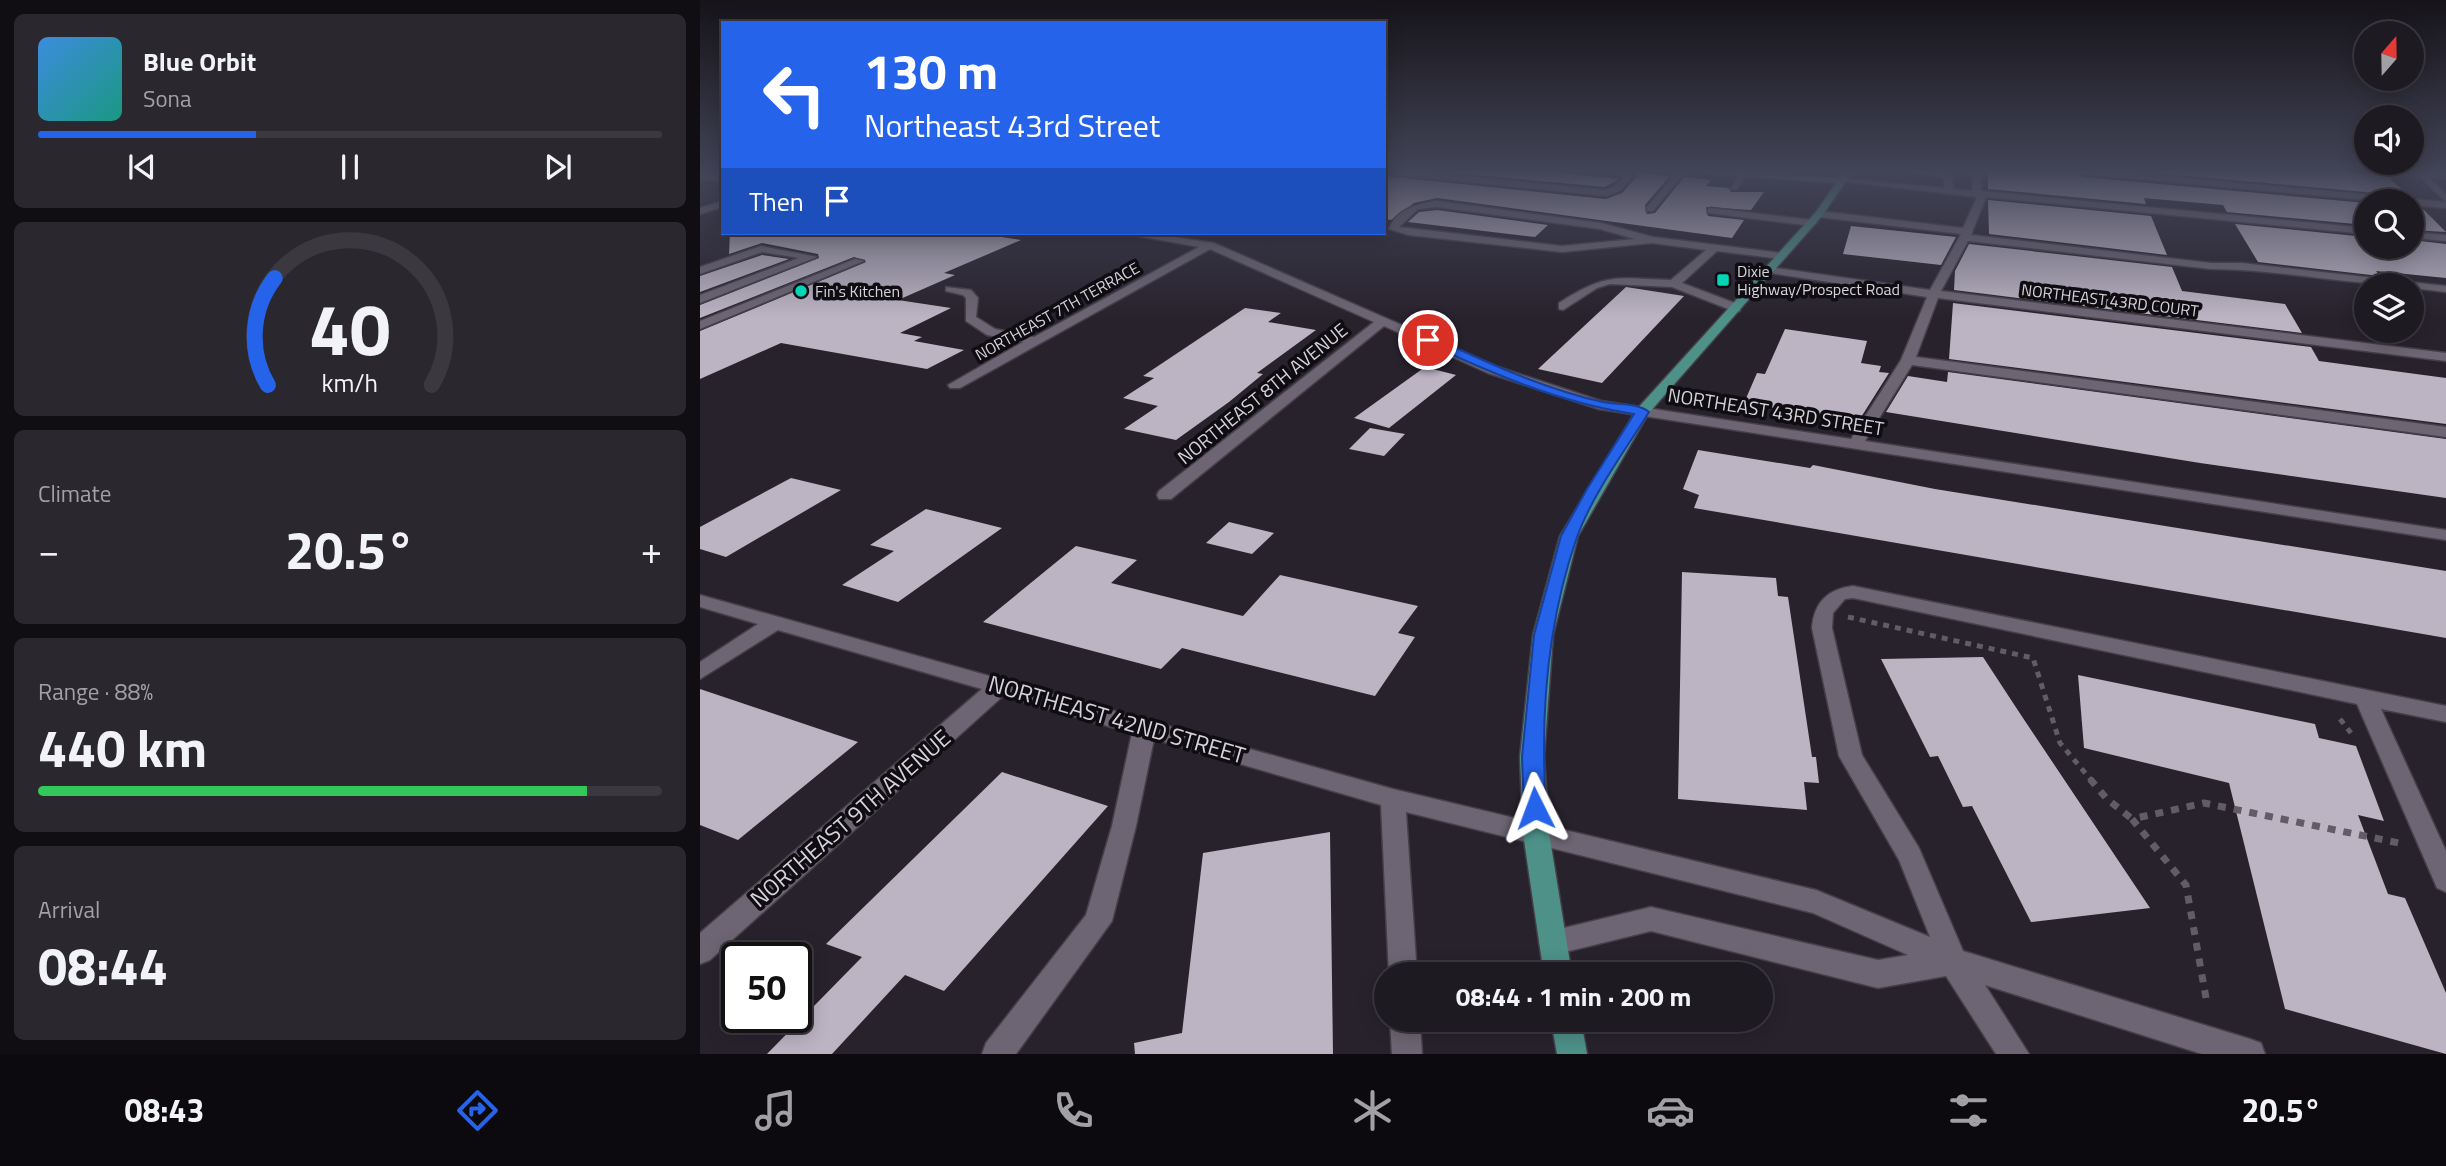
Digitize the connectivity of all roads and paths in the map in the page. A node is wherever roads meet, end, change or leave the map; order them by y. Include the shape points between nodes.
1 (1400, 220) edge
2 (1558, 220) edge
3 (1814, 220) edge
4 (1832, 220) edge
5 (1926, 220) edge
6 (1971, 220) edge
7 (2272, 220) edge
8 (1968, 230) junction
9 (2354, 230) edge
10 (1141, 235) edge
11 (2424, 236) edge
12 (2446, 238) edge
13 (1652, 240) junction
14 (1210, 245) junction
15 (1714, 248) junction
16 (1782, 256) junction
17 (859, 261) dead end
18 (1770, 270) junction
19 (700, 271) edge
20 (2354, 279) edge
21 (1674, 284) junction
22 (2424, 286) edge
23 (950, 289) dead end
24 (2446, 289) edge
25 (1934, 294) junction
26 (700, 299) edge
27 (1563, 306) dead end
28 (1736, 308) junction
29 (1384, 320) junction
30 (700, 325) edge
31 (1036, 341) junction
32 (2446, 357) edge
33 (1908, 360) junction
34 (955, 385) dead end
35 (1642, 412) junction
36 (2446, 432) edge
37 (1855, 444) junction
38 (1164, 495) dead end
39 (2446, 535) edge
40 (700, 601) edge
41 (1823, 612) junction
42 (776, 622) junction
43 (700, 672) edge
44 (1000, 686) junction
45 (2365, 697) junction
46 (2446, 714) edge
47 (2340, 719) dead end
48 (1145, 727) junction
49 (2357, 742) dead end
50 (1393, 799) junction
51 (2132, 819) junction
52 (2395, 832) dead end
53 (1536, 833) junction
54 (2446, 880) edge
55 (1553, 942) junction
56 (700, 951) edge
57 (1953, 961) junction
58 (1402, 962) edge
59 (1556, 962) edge
60 (2206, 998) dead end
61 (1406, 1032) edge
62 (1568, 1032) edge
63 (996, 1054) edge
64 (1407, 1054) edge
65 (1572, 1054) edge
66 (2014, 1054) edge
67 (2250, 1054) edge

1 - 13 street via 1394,229 1562,249
2 - 13 street
3 - 16 main road
4 - 8 street
5 - 8 street
6 - 8 street
7 - 9 street
8 - 20 street via 2211,266
8 - 25 street
10 - 14 street, NORTHEAST 43RD STREET
11 - 12 street
13 - 15 street
14 - 29 street, NORTHEAST 43RD STREET
14 - 31 street, NORTHEAST 7TH TERRACE
15 - 16 street
15 - 21 street
16 - 18 main road
17 - 30 street
18 - 25 street, NORTHEAST 43RD COURT
18 - 28 main road
19 - 26 street via 761,250 812,257
21 - 27 street via 1608,281 1593,285
21 - 28 street
22 - 24 street
23 - 31 street via 967,292 972,298 970,318 979,327
25 - 32 street, NORTHEAST 43RD COURT
25 - 33 street
28 - 35 main road
29 - 35 street, NORTHEAST 43RD STREET via 1493,370 1599,405
29 - 38 street, NORTHEAST 8TH AVENUE
31 - 34 street, NORTHEAST 7TH TERRACE
33 - 36 street
33 - 37 street
35 - 37 street, NORTHEAST 43RD STREET
35 - 53 main road via 1569,536 1543,635 1532,757
37 - 39 street, NORTHEAST 43RD STREET
40 - 42 street, NORTHEAST 42ND STREET
41 - 45 street via 1839,594 1853,592
41 - 51 path via 2033,658 2060,743 2107,799
41 - 57 street via 1822,628 1851,755 1910,856
42 - 43 street
42 - 44 street, NORTHEAST 42ND STREET
44 - 48 street, NORTHEAST 42ND STREET
44 - 56 street, NORTHEAST 9TH AVENUE
45 - 46 street
45 - 54 street
47 - 49 path
48 - 50 street, NORTHEAST 42ND STREET
48 - 63 street via 1098,921
50 - 53 street, NORTHEAST 42ND STREET
50 - 58 street
51 - 52 path via 2204,803 2400,845
51 - 60 path via 2186,885
53 - 55 main road
53 - 57 street, NORTHEAST 42ND STREET via 1816,902
55 - 57 street via 1651,919 1878,974
55 - 59 main road
57 - 66 street
57 - 67 street, NORTHEAST 42ND STREET
61 - 64 street
62 - 65 main road

